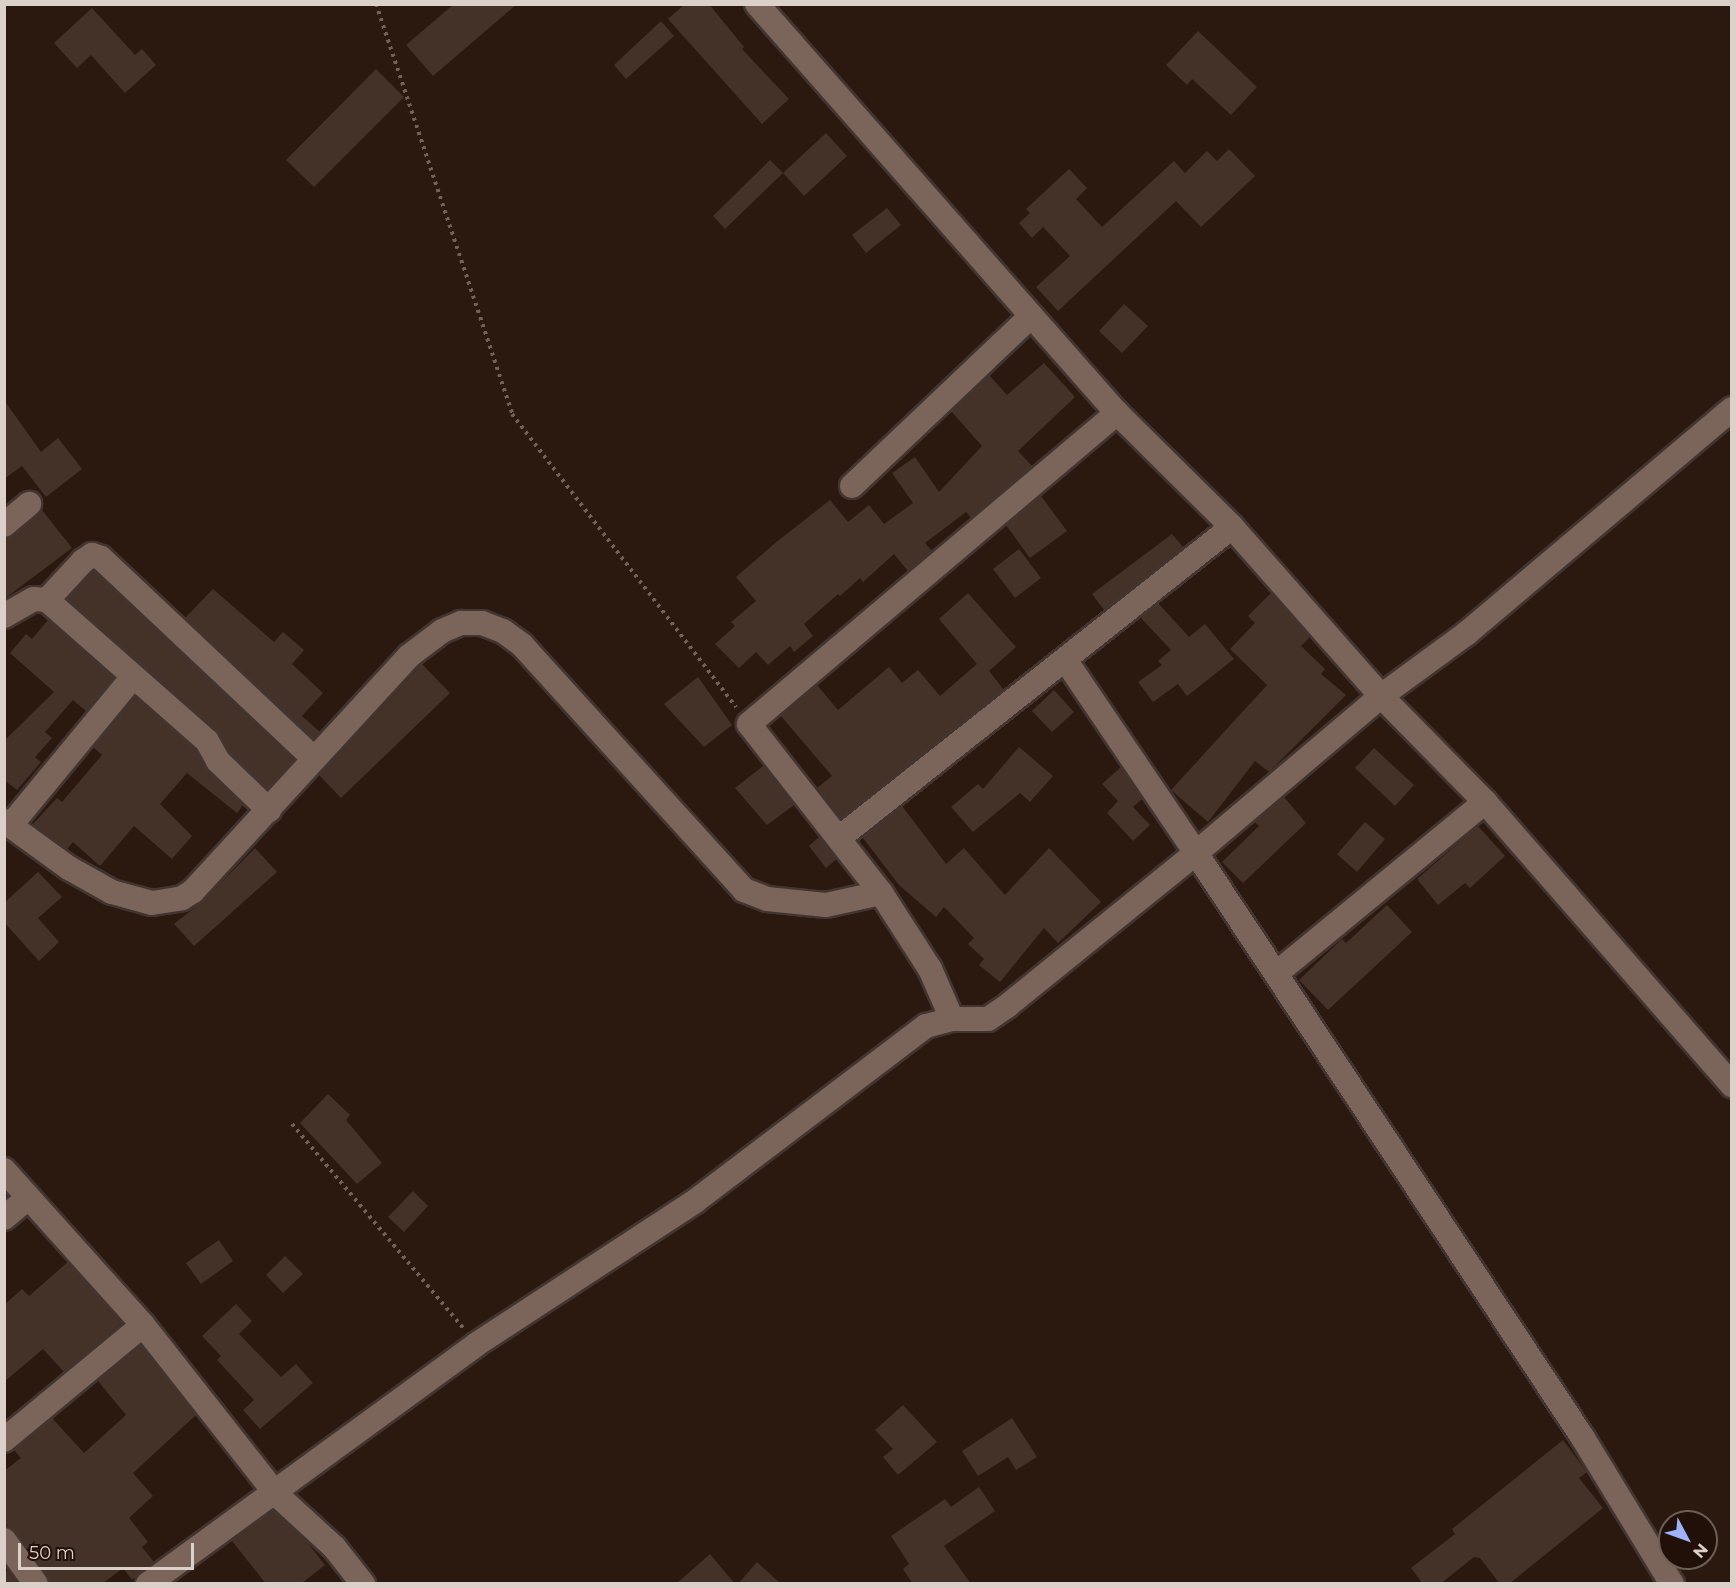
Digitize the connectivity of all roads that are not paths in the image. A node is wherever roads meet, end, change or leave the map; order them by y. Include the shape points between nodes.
1 (757, 4) edge
2 (1031, 316) junction
3 (1731, 409) edge
4 (1117, 413) junction
5 (852, 486) dead end
6 (29, 504) dead end
7 (4, 525) edge
8 (1232, 527) junction
9 (47, 600) junction
10 (6, 610) edge
11 (1066, 661) junction
12 (132, 678) junction
13 (1381, 696) junction
14 (313, 758) junction
15 (1485, 802) junction
16 (269, 810) junction
17 (7, 824) edge
18 (839, 838) junction
19 (1196, 853) junction
20 (881, 893) junction
21 (1278, 972) junction
22 (952, 1019) junction
23 (1731, 1085) edge
24 (4, 1170) edge
25 (28, 1198) junction
26 (4, 1218) edge
27 (143, 1325) junction
28 (4, 1440) edge
29 (275, 1493) junction
30 (4, 1540) edge
31 (36, 1584) edge
32 (148, 1584) edge
33 (363, 1584) edge
34 (1672, 1584) edge

1 - 2 street
2 - 4 street
2 - 5 street
3 - 13 street via 1467,633
4 - 8 street
4 - 18 street via 749,724
6 - 7 street
8 - 11 street
8 - 13 street
9 - 10 street via 34,599
9 - 12 street
9 - 14 street via 83,561 92,555 101,558
11 - 18 street
11 - 19 street
12 - 16 street via 207,741 218,761
12 - 17 street
13 - 15 street
13 - 19 street
14 - 16 street
14 - 20 street via 409,656 442,631 461,623 482,623 503,631 522,645 744,891 767,899 826,905
15 - 21 street
15 - 23 street
16 - 17 street via 194,891 174,901 152,903 131,899 93,882
18 - 20 street
19 - 21 street
19 - 22 street via 988,1019
20 - 22 street via 930,969
21 - 34 street via 1583,1438
22 - 29 street via 926,1026 694,1202 477,1344
24 - 25 street
25 - 26 street
25 - 27 street
27 - 28 street
27 - 29 street
29 - 32 street
29 - 33 street via 334,1547
30 - 31 street

